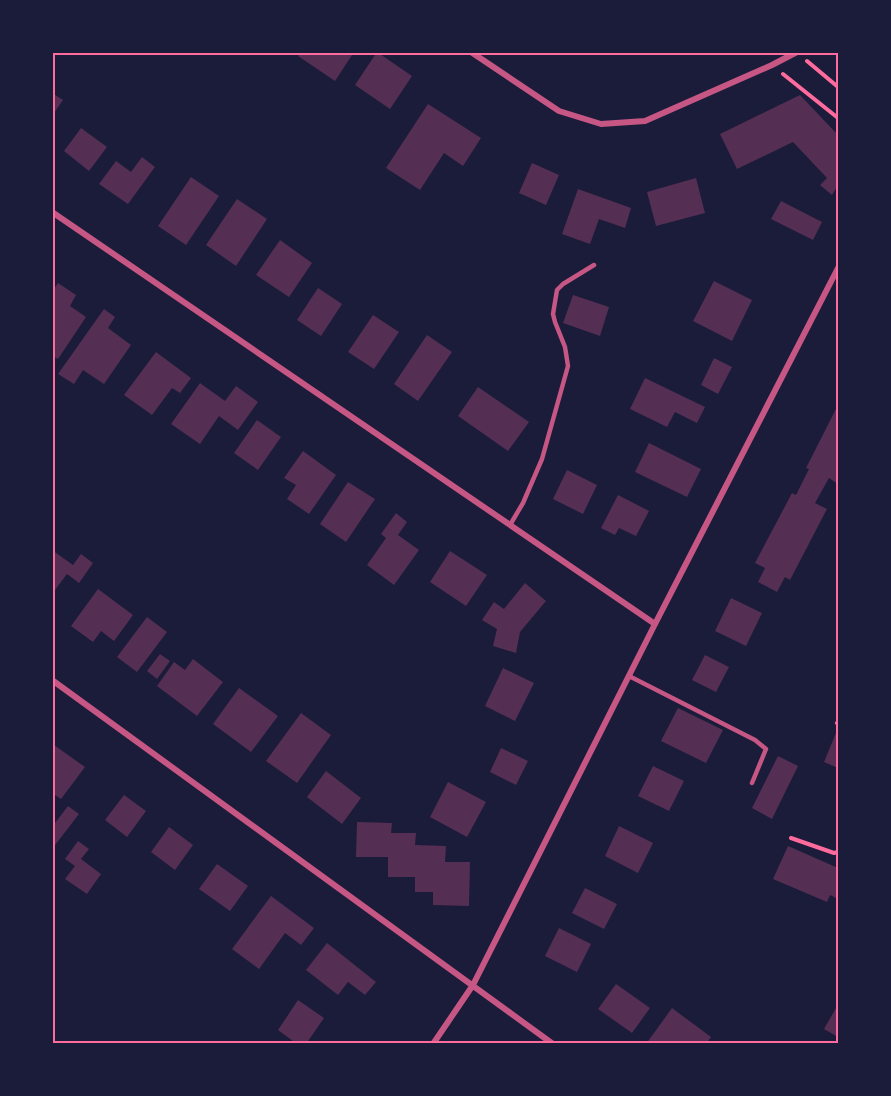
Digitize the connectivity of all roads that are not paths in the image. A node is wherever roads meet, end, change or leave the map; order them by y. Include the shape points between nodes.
1 (471, 52) edge
2 (797, 52) edge
3 (52, 212) edge
4 (594, 265) dead end
5 (838, 268) edge
6 (510, 525) junction
7 (655, 624) junction
8 (629, 676) junction
9 (52, 680) edge
10 (752, 783) dead end
11 (473, 985) junction
12 (433, 1044) edge
13 (553, 1044) edge

1 - 2 street via 560,111 600,124 645,121
3 - 6 street
4 - 6 lane via 557,290 555,322 568,366 542,459
5 - 7 street
6 - 7 street
7 - 8 street
8 - 10 lane via 766,749
8 - 11 street
9 - 11 street
11 - 12 street
11 - 13 street

